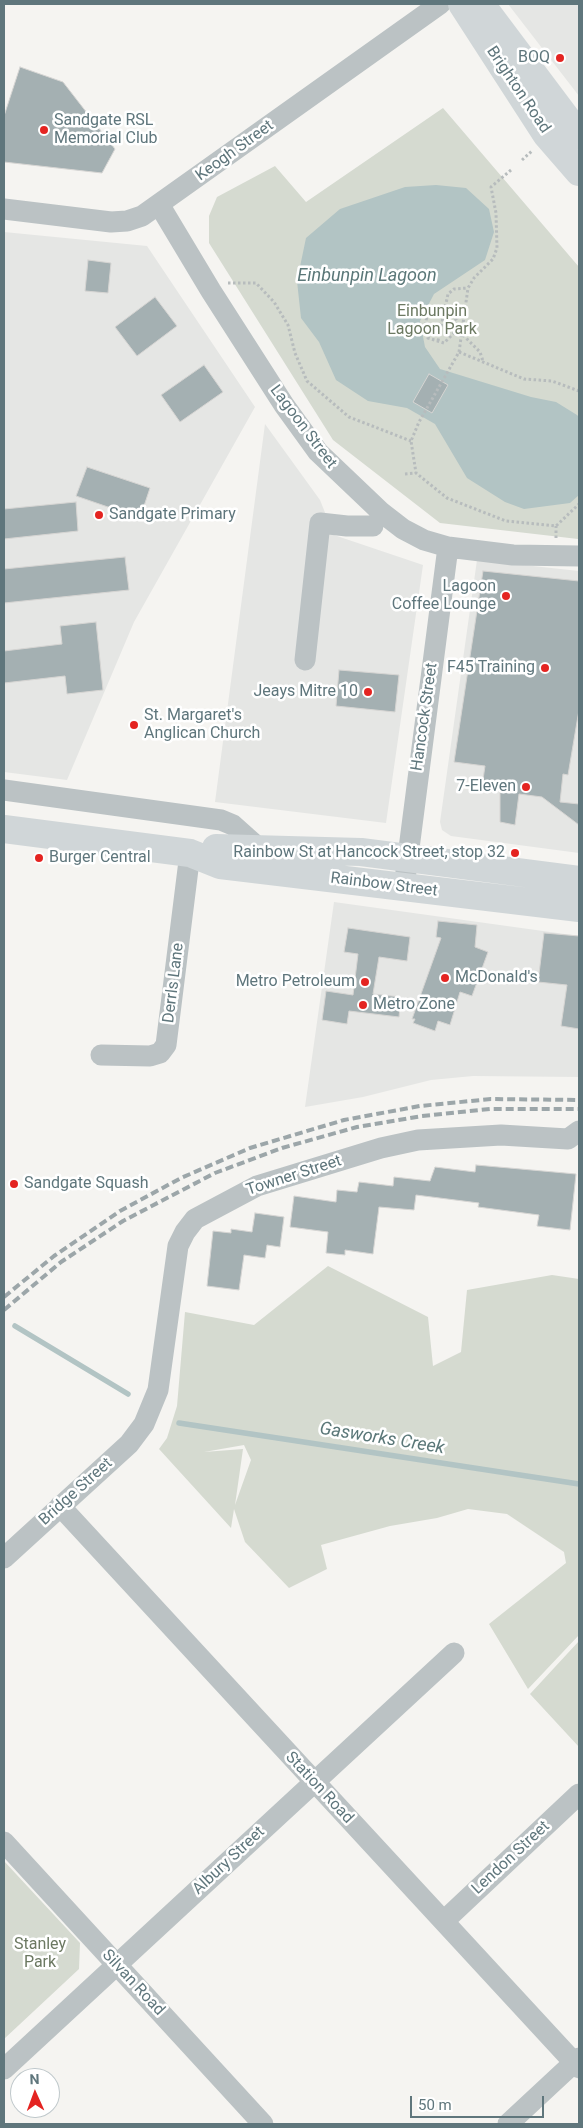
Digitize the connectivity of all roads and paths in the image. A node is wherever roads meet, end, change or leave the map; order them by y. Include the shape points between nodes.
1 (440, 4) edge
2 (462, 4) edge
3 (480, 4) edge
4 (579, 135) edge
5 (575, 159) edge
6 (510, 170) dead end
7 (160, 206) junction
8 (4, 209) edge
9 (224, 283) dead end
10 (468, 288) junction
11 (437, 308) dead end
12 (450, 311) dead end
13 (462, 334) junction
14 (438, 341) junction
15 (460, 352) junction
16 (483, 362) junction
17 (579, 391) edge
18 (411, 441) junction
19 (416, 473) junction
20 (405, 474) dead end
21 (579, 504) edge
22 (373, 526) dead end
23 (448, 547) junction
24 (579, 556) edge
25 (305, 660) dead end
26 (4, 790) edge
27 (4, 829) edge
28 (261, 850) junction
29 (190, 853) junction
30 (407, 857) junction
31 (579, 880) edge
32 (404, 887) junction
33 (579, 908) edge
34 (101, 1055) dead end
35 (577, 1137) edge
36 (144, 1424) joint
37 (60, 1506) junction
38 (4, 1558) edge
39 (454, 1653) dead end
40 (315, 1783) junction
41 (579, 1794) edge
42 (4, 1842) edge
43 (444, 1922) junction
44 (116, 1965) junction
45 (578, 2063) edge
46 (4, 2069) edge
47 (263, 2124) edge
48 (508, 2124) edge

1 - 7 street, Keogh Street
2 - 5 main road, Brighton Road via 546,134
3 - 4 main road, Brighton Road
6 - 10 path via 491,187 496,213 493,259
7 - 8 street, Keogh Street via 127,221 111,222
7 - 23 street, Lagoon Street via 284,406 318,452 403,529
9 - 18 path via 256,283 274,302 288,325 307,381 349,418
10 - 13 path
10 - 14 path via 454,289 448,294
11 - 14 path via 427,314 425,328 428,338
12 - 14 path via 456,321 454,332 444,343
13 - 15 path
13 - 16 path via 480,352
15 - 16 path
15 - 18 path
16 - 17 path via 524,379 552,381
18 - 19 path
19 - 20 path
19 - 21 path via 447,498 506,522 556,526
22 - 25 street via 320,523
23 - 24 street, Lagoon Street via 513,555
23 - 30 street, Hancock Street
26 - 28 street via 221,820 233,825
27 - 29 main road, Rainbow Street
28 - 29 main road, Rainbow Street via 217,847
28 - 30 main road, Rainbow Street via 361,852
29 - 32 main road, Rainbow Street via 220,864
29 - 34 street, Derrls Lane via 166,1045 160,1053 150,1056
30 - 31 main road, Rainbow Street
30 - 32 street, Hancock Street
32 - 33 main road, Rainbow Street
35 - 36 street, Towner Street via 501,1135 418,1140 257,1186 195,1219 178,1246 158,1390
36 - 37 street, Bridge Street via 129,1444
37 - 38 street, Bridge Street
37 - 40 street, Station Road
39 - 40 street, Albury Street
40 - 43 street, Station Road
40 - 44 street, Albury Street
41 - 43 street, Lendon Street
42 - 44 street, Silvan Road
43 - 45 street, Station Road
44 - 46 street, Albury Street
44 - 47 street, Silvan Road
45 - 48 street

